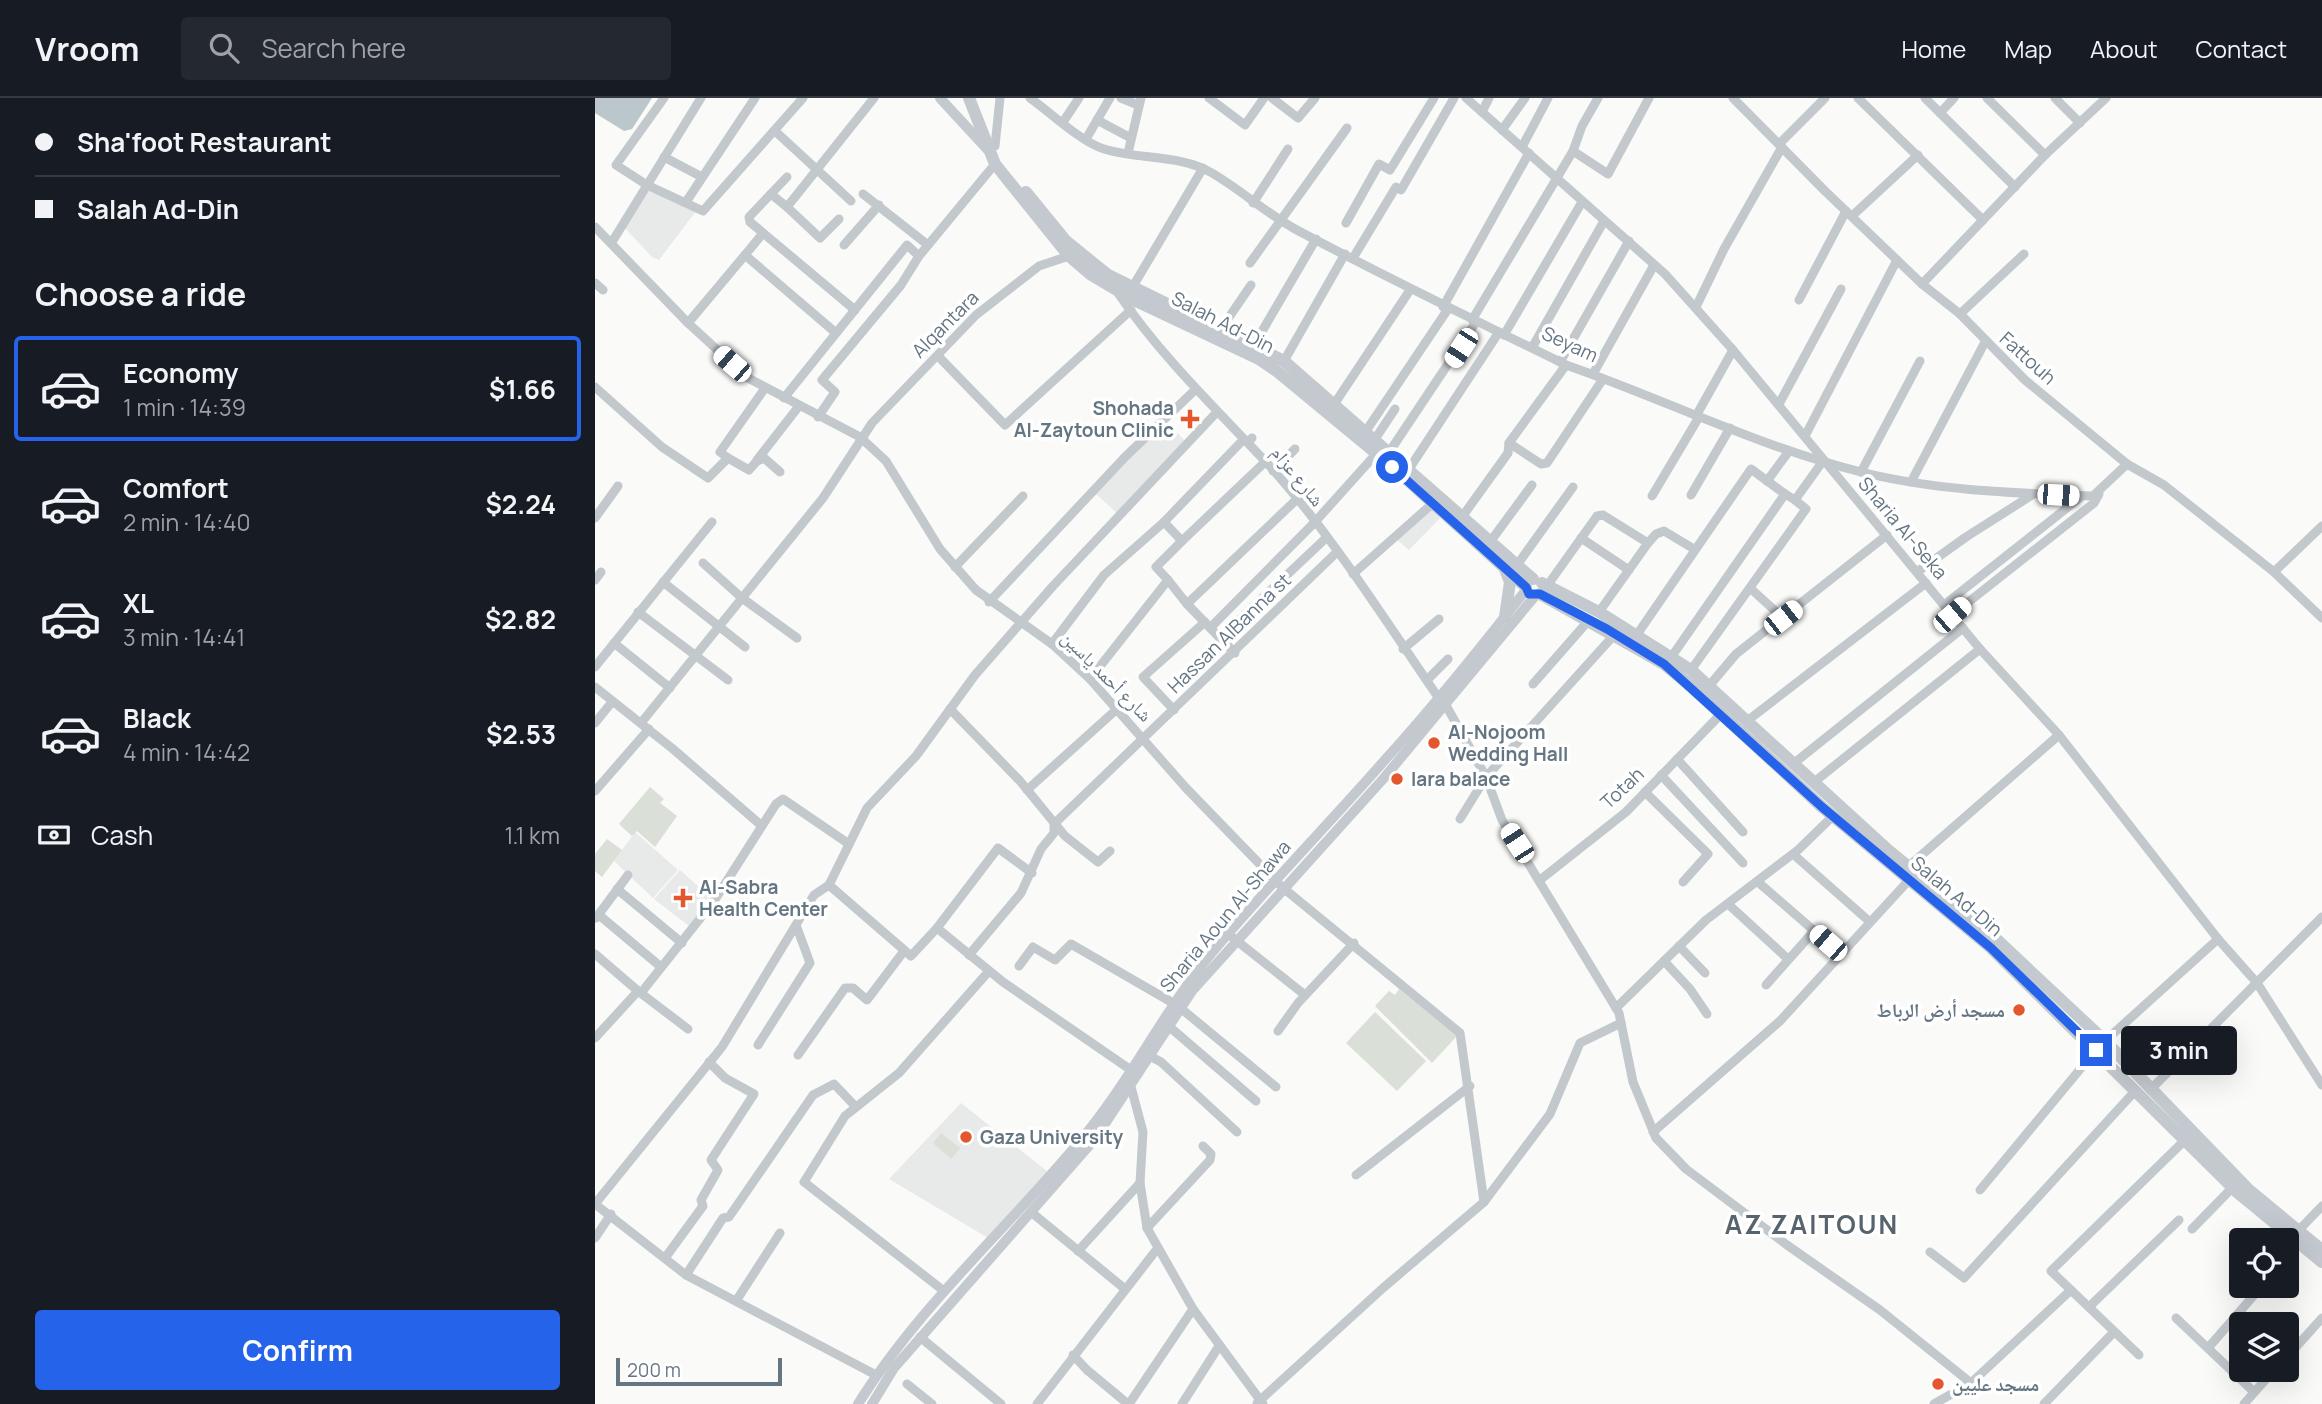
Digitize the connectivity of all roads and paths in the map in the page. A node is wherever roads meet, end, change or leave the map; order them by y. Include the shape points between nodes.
1 (664, 98) edge
2 (701, 98) edge
3 (755, 98) edge
4 (803, 98) edge
5 (874, 98) edge
6 (940, 98) edge
7 (969, 98) edge
8 (978, 98) edge
9 (1000, 98) edge
10 (1030, 98) edge
11 (1079, 98) edge
12 (1109, 98) edge
13 (1121, 98) edge
14 (1209, 98) edge
15 (1264, 98) edge
16 (1272, 98) edge
17 (1315, 98) edge
18 (1434, 98) edge
19 (1454, 98) edge
20 (1466, 98) edge
21 (1489, 98) edge
22 (1525, 98) edge
23 (1548, 98) edge
24 (1598, 98) edge
25 (1649, 98) edge
26 (1733, 98) edge
27 (1825, 98) edge
28 (1858, 98) edge
29 (1925, 98) edge
30 (1954, 98) edge
31 (1987, 98) edge
32 (2055, 98) edge
33 (2106, 98) edge
34 (1140, 101) edge
35 (1482, 111) junction
36 (1940, 113) junction
37 (1097, 120) junction
38 (1063, 122) junction
39 (2080, 123) junction
40 (1347, 128) dead end
41 (1502, 130) junction
42 (775, 131) junction
43 (1129, 137) dead end
44 (1086, 139) junction
45 (1781, 146) junction
46 (991, 148) junction
47 (1288, 149) dead end
48 (1525, 150) junction
49 (1573, 151) junction
50 (1128, 153) junction
51 (1918, 155) junction
52 (2045, 155) junction
53 (664, 158) junction
54 (995, 164) junction
55 (1203, 168) junction
56 (818, 172) junction
57 (702, 177) junction
58 (787, 177) dead end
59 (1555, 178) junction
60 (647, 185) junction
61 (2015, 187) junction
62 (771, 194) junction
63 (863, 194) dead end
64 (851, 201) dead end
65 (686, 202) junction
66 (1583, 202) junction
67 (1252, 203) junction
68 (879, 205) junction
69 (787, 207) junction
70 (1849, 214) junction
71 (839, 219) dead end
72 (1280, 220) junction
73 (1983, 220) junction
74 (1604, 221) junction
75 (1346, 223) dead end
76 (595, 227) edge
77 (763, 233) junction
78 (1316, 239) junction
79 (1629, 241) junction
80 (612, 242) junction
81 (844, 245) dead end
82 (928, 245) junction
83 (2024, 254) dead end
84 (745, 255) junction
85 (919, 256) junction
86 (1349, 256) junction
87 (1069, 257) junction
88 (1897, 260) junction
89 (1250, 263) dead end
90 (1654, 265) junction
91 (595, 282) edge
92 (1921, 284) junction
93 (1251, 285) dead end
94 (1132, 288) junction
95 (1116, 289) junction
96 (1841, 289) dead end
97 (603, 290) dead end
98 (1410, 290) junction
99 (1799, 300) dead end
100 (1696, 307) junction
101 (1446, 308) junction
102 (855, 310) junction
103 (1131, 310) junction
104 (1960, 314) junction
105 (1474, 321) junction
106 (688, 323) junction
107 (1221, 330) junction
108 (836, 333) junction
109 (1501, 333) junction
110 (1985, 342) junction
111 (1254, 345) junction
112 (1533, 346) junction
113 (1733, 350) junction
114 (938, 356) junction
115 (1284, 361) junction
116 (1920, 361) dead end
117 (1563, 363) junction
118 (1593, 374) junction
119 (1603, 379) junction
120 (595, 387) edge
121 (765, 388) junction
122 (1196, 389) junction
123 (784, 398) junction
124 (1335, 403) junction
125 (1779, 404) junction
126 (799, 406) junction
127 (1395, 409) dead end
128 (1216, 413) junction
129 (1698, 416) junction
130 (818, 417) junction
131 (1730, 428) junction
132 (1370, 435) junction
133 (1805, 436) junction
134 (860, 437) junction
135 (1247, 439) junction
136 (1509, 443) junction
137 (1295, 449) dead end
138 (1789, 451) junction
139 (1383, 452) junction
140 (728, 458) junction
141 (757, 461) junction
142 (1823, 461) junction
143 (1265, 462) junction
144 (2127, 464) junction
145 (1409, 469) junction
146 (1273, 471) junction
147 (780, 472) dead end
148 (1861, 472) junction
149 (1767, 481) junction
150 (1911, 482) junction
151 (1532, 485) dead end
152 (618, 486) dead end
153 (1573, 487) dead end
154 (2099, 493) junction
155 (1785, 494) junction
156 (1691, 495) dead end
157 (2033, 495) junction
158 (1023, 496) dead end
159 (1652, 496) dead end
160 (2082, 496) junction
161 (1296, 500) junction
162 (1795, 500) junction
163 (1432, 504) junction
164 (1462, 517) junction
165 (595, 518) edge
166 (712, 522) dead end
167 (1164, 522) junction
168 (1314, 523) junction
169 (2322, 526) edge
170 (1887, 535) junction
171 (1326, 538) junction
172 (1581, 538) junction
173 (1182, 541) junction
174 (1490, 542) junction
175 (1648, 543) junction
176 (1695, 549) junction
177 (1337, 552) junction
178 (703, 563) dead end
179 (955, 567) junction
180 (1511, 567) junction
181 (1629, 570) junction
182 (1917, 572) junction
183 (2274, 572) junction
184 (1353, 574) junction
185 (1168, 580) junction
186 (663, 582) junction
187 (1926, 583) junction
188 (1535, 588) junction
189 (1750, 588) junction
190 (742, 598) junction
191 (989, 602) junction
192 (1187, 604) junction
193 (1944, 605) junction
194 (638, 612) junction
195 (1952, 615) junction
196 (1594, 616) junction
197 (1505, 617) junction
198 (1783, 618) junction
199 (2322, 618) edge
200 (1439, 619) dead end
201 (1022, 622) junction
202 (1208, 624) junction
203 (718, 627) junction
204 (1963, 628) junction
205 (1615, 634) junction
206 (1636, 636) junction
207 (797, 638) dead end
208 (1220, 638) junction
209 (614, 643) junction
210 (1052, 644) junction
211 (745, 647) dead end
212 (1403, 649) junction
213 (1980, 649) junction
214 (1235, 653) junction
215 (696, 656) junction
216 (1672, 656) junction
217 (1448, 659) dead end
218 (595, 667) edge
219 (1691, 670) junction
220 (1090, 679) junction
221 (727, 680) dead end
222 (1427, 680) junction
223 (1533, 684) dead end
224 (1709, 686) junction
225 (595, 687) edge
226 (670, 688) junction
227 (1441, 698) junction
228 (612, 702) junction
229 (950, 709) junction
230 (1117, 709) junction
231 (1174, 710) junction
232 (1721, 714) junction
233 (1747, 721) junction
234 (595, 723) edge
235 (641, 723) junction
236 (649, 729) junction
237 (2060, 735) junction
238 (1144, 738) junction
239 (1677, 759) junction
240 (1793, 764) junction
241 (1661, 775) junction
242 (1486, 777) junction
243 (1813, 782) junction
244 (1027, 790) junction
245 (595, 791) edge
246 (1645, 792) junction
247 (1833, 816) junction
248 (1459, 819) dead end
249 (1054, 824) junction
250 (762, 826) junction
251 (1742, 832) dead end
252 (849, 844) junction
253 (1110, 851) dead end
254 (1793, 854) junction
255 (1743, 863) dead end
256 (1909, 866) junction
257 (1032, 873) junction
258 (628, 875) dead end
259 (1540, 880) junction
260 (1909, 880) junction
261 (1683, 881) dead end
262 (1758, 882) junction
263 (1280, 883) junction
264 (829, 885) junction
265 (617, 889) junction
266 (1728, 904) junction
267 (597, 917) edge
268 (2322, 917) edge
269 (1870, 922) junction
270 (796, 925) junction
271 (937, 928) junction
272 (1814, 931) junction
273 (1233, 937) junction
274 (2218, 939) junction
275 (683, 943) junction
276 (1354, 943) junction
277 (1679, 946) junction
278 (904, 951) junction
279 (595, 954) edge
280 (1841, 954) junction
281 (969, 955) junction
282 (1788, 959) junction
283 (1664, 961) junction
284 (1019, 966) dead end
285 (661, 967) junction
286 (989, 971) junction
287 (1705, 973) dead end
288 (2257, 983) junction
289 (1766, 985) dead end
290 (639, 992) junction
291 (1305, 995) junction
292 (1175, 1004) junction
293 (1616, 1008) junction
294 (1707, 1014) dead end
295 (1165, 1023) junction
296 (1621, 1023) junction
297 (688, 1029) dead end
298 (1278, 1031) dead end
299 (596, 1036) edge
300 (758, 1045) dead end
301 (2100, 1045) junction
302 (1146, 1054) junction
303 (798, 1055) dead end
304 (709, 1062) junction
305 (1131, 1070) junction
306 (2322, 1085) edge
307 (1470, 1086) junction
308 (1131, 1087) junction
309 (1276, 1087) dead end
310 (2136, 1090) junction
311 (2150, 1090) junction
312 (1256, 1101) dead end
313 (855, 1106) junction
314 (1237, 1132) dead end
315 (1653, 1132) junction
316 (2185, 1140) junction
317 (1203, 1146) dead end
318 (1356, 1175) dead end
319 (1140, 1183) junction
320 (2233, 1187) junction
321 (1980, 1190) dead end
322 (1484, 1202) junction
323 (595, 1204) edge
324 (2322, 1206) edge
325 (1031, 1212) junction
326 (611, 1214) junction
327 (2179, 1220) dead end
328 (1147, 1228) junction
329 (2285, 1228) edge
330 (2288, 1228) edge
331 (2192, 1229) dead end
332 (780, 1233) dead end
333 (2299, 1237) edge
334 (595, 1238) edge
335 (2299, 1238) edge
336 (2299, 1239) edge
337 (1157, 1249) junction
338 (2322, 1250) edge
339 (1078, 1251) junction
340 (1930, 1252) dead end
341 (665, 1258) junction
342 (2322, 1262) edge
343 (686, 1275) junction
344 (1125, 1289) junction
345 (2071, 1290) junction
346 (944, 1291) junction
347 (2252, 1298) edge
348 (736, 1301) junction
349 (2089, 1307) junction
350 (1193, 1310) junction
351 (2176, 1318) dead end
352 (2322, 1318) edge
353 (2114, 1332) junction
354 (920, 1337) junction
355 (2299, 1344) edge
356 (1219, 1346) junction
357 (2208, 1348) junction
358 (1073, 1355) junction
359 (2139, 1355) dead end
360 (876, 1375) junction
361 (2263, 1382) edge
362 (1971, 1383) junction
363 (907, 1384) dead end
364 (2254, 1392) junction
365 (988, 1401) edge
366 (1260, 1403) edge
367 (858, 1404) edge
368 (872, 1404) edge
369 (932, 1404) edge
370 (1001, 1404) edge
371 (1037, 1404) edge
372 (1128, 1404) edge
373 (1182, 1404) edge
374 (1934, 1404) edge
375 (2044, 1404) edge
376 (2244, 1404) edge

1 - 60 street via 616,165
2 - 53 street
3 - 57 street
4 - 42 street
5 - 56 street
6 - 46 main road
7 - 46 highway, Salah Ad-Din
8 - 46 highway, Salah Ad-Din
9 - 46 street
10 - 38 street, Seyam
11 - 38 street
12 - 37 street
13 - 34 street
14 - 15 street via 1245,125
16 - 17 street via 1298,118
18 - 75 street via 1390,170 1380,164
19 - 86 street via 1401,190 1396,187
20 - 35 street, Sharia Al-Seka
21 - 35 street
22 - 41 street
23 - 48 street
24 - 49 street
25 - 49 street via 1608,174
26 - 45 street, Fattouh
27 - 45 street
28 - 51 street
29 - 36 street
30 - 36 street
31 - 52 street
32 - 39 street
33 - 39 street
34 - 50 street
35 - 41 street, Sharia Al-Seka
36 - 61 street
37 - 43 street
37 - 44 street
38 - 44 street, Seyam
39 - 52 street
40 - 72 street
41 - 48 street, Sharia Al-Seka
42 - 56 street
42 - 65 street via 703,211
44 - 50 street, Seyam via 1103,149
45 - 70 street, Fattouh
45 - 100 street
46 - 54 highway, Salah Ad-Din
46 - 94 highway, Salah Ad-Din via 1066,241
47 - 67 street
48 - 59 street, Sharia Al-Seka
48 - 101 street
49 - 59 street
50 - 55 street, Seyam
51 - 70 street
51 - 73 street
52 - 61 street
53 - 57 street
53 - 60 street
54 - 82 street
54 - 87 highway, Salah Ad-Din
55 - 67 street, Seyam
55 - 94 street
56 - 64 street
56 - 69 street
57 - 65 street
58 - 62 street
59 - 66 street, Sharia Al-Seka
59 - 105 street
60 - 65 street
60 - 80 street
61 - 73 street
62 - 69 street
62 - 77 street via 749,217
63 - 68 street
66 - 74 street, Sharia Al-Seka
66 - 109 street
67 - 72 street, Seyam
68 - 81 street
68 - 82 street
69 - 71 street via 820,238
70 - 88 street, Fattouh
70 - 99 street
72 - 78 street, Seyam
72 - 89 street
73 - 92 street
74 - 79 street, Sharia Al-Seka
74 - 112 street
76 - 80 street, شارع أحمد ياسين
77 - 84 street
77 - 102 street
78 - 86 street, Seyam
78 - 111 street
79 - 90 street, Sharia Al-Seka
79 - 117 street
80 - 106 street, شارع أحمد ياسين
82 - 85 street
83 - 104 street
84 - 106 street
84 - 108 street
85 - 102 street via 907,245
85 - 130 street via 901,285 821,380 835,392
86 - 98 street, Seyam
86 - 115 street
87 - 95 highway, Salah Ad-Din
87 - 114 street, Alqantara via 1039,266 1013,285 976,315
88 - 92 street, Fattouh
88 - 133 street
90 - 100 street, Sharia Al-Seka
90 - 118 street
91 - 97 street
92 - 104 street, Fattouh
93 - 107 street
94 - 107 highway, Salah Ad-Din
95 - 103 street, شارع عزام
95 - 139 highway, Salah Ad-Din via 1259,359
96 - 125 street
98 - 101 street, Seyam
98 - 124 street
100 - 113 street, Sharia Al-Seka
101 - 105 street, Seyam
101 - 132 street
102 - 108 street
103 - 114 street via 1005,425
103 - 122 street, شارع عزام
104 - 110 street, Fattouh
105 - 109 street, Seyam
105 - 139 street
106 - 121 street, شارع أحمد ياسين
107 - 111 highway, Salah Ad-Din
108 - 123 street
109 - 112 street, Seyam
109 - 145 street
110 - 144 street, Fattouh
110 - 150 street
111 - 115 highway, Salah Ad-Din
112 - 117 street, Seyam
113 - 125 street, Sharia Al-Seka
113 - 129 street
114 - 134 street, Alqantara
115 - 124 highway, Salah Ad-Din
116 - 148 street
117 - 118 street, Seyam
117 - 136 street
118 - 119 street, Seyam
119 - 129 street, Seyam
119 - 136 street via 1547,463 1541,464
120 - 140 street via 662,447 708,478
121 - 123 street, شارع أحمد ياسين
121 - 140 street via 720,452
122 - 128 street, شارع عزام
122 - 191 street via 1125,457
123 - 126 street, شارع أحمد ياسين
124 - 132 highway, Salah Ad-Din
125 - 133 street, Sharia Al-Seka
126 - 130 street, شارع أحمد ياسين
126 - 141 street
127 - 132 street
128 - 135 street, شارع عزام
128 - 201 street
129 - 131 street, Seyam
129 - 159 street
130 - 134 street, شارع أحمد ياسين
131 - 138 street, Seyam
131 - 156 street
132 - 139 highway, Salah Ad-Din
133 - 142 street, Sharia Al-Seka
134 - 179 street, شارع أحمد ياسين via 886,461
134 - 190 street, Alqantara via 823,498
135 - 143 street, شارع عزام
135 - 167 street
136 - 164 street via 1508,453
137 - 146 street
138 - 142 street, Seyam
138 - 149 street
139 - 145 highway, Salah Ad-Din
139 - 163 highway, Salah Ad-Din
139 - 168 street
140 - 141 street via 749,470
141 - 147 street via 764,458
142 - 148 street, Seyam
142 - 162 street
142 - 170 street, Sharia Al-Seka
143 - 146 street, شارع عزام
143 - 173 street
144 - 154 street
144 - 183 street, Fattouh via 2164,485
145 - 164 highway, Salah Ad-Din
146 - 161 street, شارع عزام
148 - 150 street, Seyam
149 - 155 street
149 - 176 street via 1751,469
150 - 157 street, Seyam
151 - 174 street
152 - 165 street
153 - 180 street
154 - 160 street, Seyam
154 - 195 street via 2094,503
155 - 162 street
155 - 216 street
157 - 160 street, Seyam
157 - 182 street
158 - 179 street
160 - 193 street
161 - 168 street, شارع عزام
161 - 192 street
162 - 189 street via 1806,510
163 - 180 highway, Salah Ad-Din
163 - 184 street
164 - 174 highway, Salah Ad-Din
166 - 186 street
167 - 173 street
167 - 210 street via 1104,575
168 - 171 street, شارع عزام
168 - 202 street
169 - 183 street
170 - 182 street, Sharia Al-Seka
170 - 198 street
171 - 177 street, شارع عزام
171 - 208 street
172 - 175 street via 1597,516 1603,516
172 - 181 street
172 - 188 street
173 - 185 street via 1156,567
174 - 180 highway, Salah Ad-Din
175 - 176 street via 1664,531
175 - 181 street
176 - 206 street
177 - 184 street, شارع عزام
177 - 214 street, Hassan AlBanna st
178 - 190 street
179 - 191 street, شارع أحمد ياسين
180 - 188 highway, Salah Ad-Din
180 - 197 highway
181 - 196 street
182 - 187 street, Sharia Al-Seka
183 - 199 street, Fattouh
184 - 212 street, شارع عزام
185 - 192 street
185 - 220 street
186 - 194 street
186 - 203 street
187 - 193 street, Sharia Al-Seka
187 - 233 street
188 - 196 highway, Salah Ad-Din
188 - 197 main road, Sharia Aoun Al-Shawa
188 - 227 main road, Sharia Aoun Al-Shawa
189 - 198 street
189 - 219 street
190 - 203 street, Alqantara
190 - 207 street
191 - 201 street, شارع أحمد ياسين
192 - 202 street
193 - 195 street, Sharia Al-Seka
194 - 209 street
194 - 215 street
195 - 204 street, Sharia Al-Seka
196 - 205 highway, Salah Ad-Din
196 - 206 highway, Salah Ad-Din
196 - 223 street
197 - 227 main road, Sharia Aoun Al-Shawa
198 - 224 street via 1728,661
200 - 212 street
201 - 210 street, شارع أحمد ياسين
201 - 229 street
202 - 208 street
202 - 231 street via 1143,677
203 - 211 street
203 - 215 street, Alqantara
204 - 213 street, Sharia Al-Seka
204 - 240 street
205 - 232 highway, Salah Ad-Din via 1664,664
205 - 242 street
206 - 216 highway, Salah Ad-Din
208 - 214 street
209 - 218 street
209 - 226 street
210 - 220 street, شارع أحمد ياسين
212 - 222 street, شارع عزام
213 - 237 street, Sharia Al-Seka
213 - 243 street
214 - 231 street, Hassan AlBanna st
215 - 221 street
215 - 226 street, Alqantara
216 - 219 highway, Salah Ad-Din
217 - 222 street
219 - 224 highway, Salah Ad-Din
220 - 230 street, شارع أحمد ياسين
222 - 227 street, شارع عزام
224 - 233 highway, Salah Ad-Din
225 - 228 street
226 - 235 street, Alqantara
227 - 242 street, شارع عزام
227 - 263 main road, Sharia Aoun Al-Shawa
228 - 234 street
228 - 235 street
229 - 244 street
229 - 252 street via 916,756 867,808
230 - 238 street, شارع أحمد ياسين
230 - 244 street
231 - 238 street, Hassan AlBanna st
232 - 239 street, Totah
232 - 247 highway, Salah Ad-Din
233 - 240 highway, Salah Ad-Din
235 - 236 street
236 - 245 street
236 - 250 street
237 - 256 street
237 - 274 street, Sharia Al-Seka
238 - 249 street, Hassan AlBanna st
238 - 263 street, شارع أحمد ياسين via 1186,788
239 - 241 street, Totah
239 - 251 street
240 - 243 highway, Salah Ad-Din
241 - 246 street, Totah
241 - 255 street
242 - 248 street
242 - 259 street, شارع عزام via 1502,820
243 - 256 highway, Salah Ad-Din
244 - 249 street
246 - 259 street, Totah
246 - 261 street via 1709,854
247 - 254 street
247 - 260 highway, Salah Ad-Din
249 - 253 street via 1098,862
249 - 257 street, Hassan AlBanna st via 1054,834 1041,849
250 - 252 street via 783,799
250 - 275 street
252 - 264 street
254 - 262 street
254 - 269 street
256 - 301 highway, Salah Ad-Din via 1994,937
257 - 271 street via 998,848
257 - 281 street, Hassan AlBanna st
258 - 265 street
259 - 293 street, شارع عزام
260 - 269 street
260 - 301 highway, Salah Ad-Din
262 - 266 street
262 - 272 street
263 - 273 main road, Sharia Aoun Al-Shawa
263 - 276 street, شارع أحمد ياسين
264 - 270 street via 814,895
264 - 278 street
265 - 267 street
265 - 275 street
266 - 277 street
266 - 282 street
267 - 285 street
268 - 288 street
269 - 280 street
270 - 300 street via 810,963
270 - 304 street
271 - 278 street via 914,956
271 - 281 street
272 - 280 street
272 - 282 street
273 - 291 street
273 - 292 main road, Sharia Aoun Al-Shawa
274 - 288 street, Sharia Al-Seka
274 - 301 street
275 - 285 street
276 - 291 street
276 - 307 street, شارع أحمد ياسين via 1460,1033
277 - 283 street
277 - 287 street
278 - 303 street via 867,1000 853,988 845,988
279 - 290 street
280 - 315 street via 1780,1021
281 - 286 street
282 - 289 street
283 - 293 street
283 - 294 street
284 - 292 street via 1033,947 1055,960 1071,944
285 - 290 street
286 - 305 street
286 - 313 street via 899,1073
288 - 306 street, Sharia Al-Seka
288 - 311 street
290 - 297 street
290 - 299 street
291 - 298 street
292 - 295 main road, Sharia Aoun Al-Shawa
292 - 309 street
293 - 296 street, شارع عزام
295 - 302 main road, Sharia Aoun Al-Shawa
295 - 312 street
296 - 315 street, شارع عزام via 1633,1082
296 - 322 street via 1580,1043 1550,1114
301 - 310 highway, Salah Ad-Din
301 - 311 highway, Salah Ad-Din
301 - 321 street
302 - 305 main road, Sharia Aoun Al-Shawa
302 - 308 main road, Sharia Aoun Al-Shawa
302 - 314 street via 1197,1093
304 - 323 street
304 - 341 street via 725,1078 754,1094 711,1160 718,1170 701,1199 702,1206
305 - 308 street
305 - 346 main road, Sharia Aoun Al-Shawa via 1108,1108 1047,1181
307 - 318 street
307 - 322 street, شارع أحمد ياسين
308 - 319 street via 1143,1132
308 - 325 main road, Sharia Aoun Al-Shawa via 1095,1139
310 - 316 highway, Salah Ad-Din
310 - 340 street via 1964,1278
311 - 330 highway, Salah Ad-Din
313 - 343 street via 834,1084 813,1095
313 - 346 street via 804,1182
315 - 362 street, شارع عزام via 1686,1169 1880,1310
316 - 320 highway, Salah Ad-Din
316 - 345 street via 2051,1271
317 - 328 street via 1211,1154 1210,1160
319 - 328 street
319 - 339 street
320 - 329 highway, Salah Ad-Din
320 - 331 street
322 - 366 street
323 - 326 street
324 - 333 street
325 - 339 street
325 - 354 main road, Sharia Aoun Al-Shawa
326 - 334 street
326 - 341 street
327 - 349 street
328 - 337 street
332 - 348 street
335 - 338 highway, Salah Ad-Din
336 - 342 highway, Salah Ad-Din
337 - 344 street
337 - 350 street
339 - 344 street
341 - 343 street
343 - 348 street
344 - 358 street
345 - 349 street
345 - 362 street
346 - 360 main road, Sharia Aoun Al-Shawa
347 - 357 street
348 - 360 street
349 - 353 street
350 - 356 street
350 - 372 street
351 - 357 street
352 - 355 street
353 - 359 street
353 - 375 street
354 - 365 street
354 - 368 main road, Sharia Aoun Al-Shawa
356 - 366 street
356 - 373 street
357 - 364 street
358 - 371 street
358 - 372 street
360 - 367 main road, Sharia Aoun Al-Shawa
361 - 364 street
362 - 374 street
363 - 369 street
364 - 376 street
365 - 370 street

